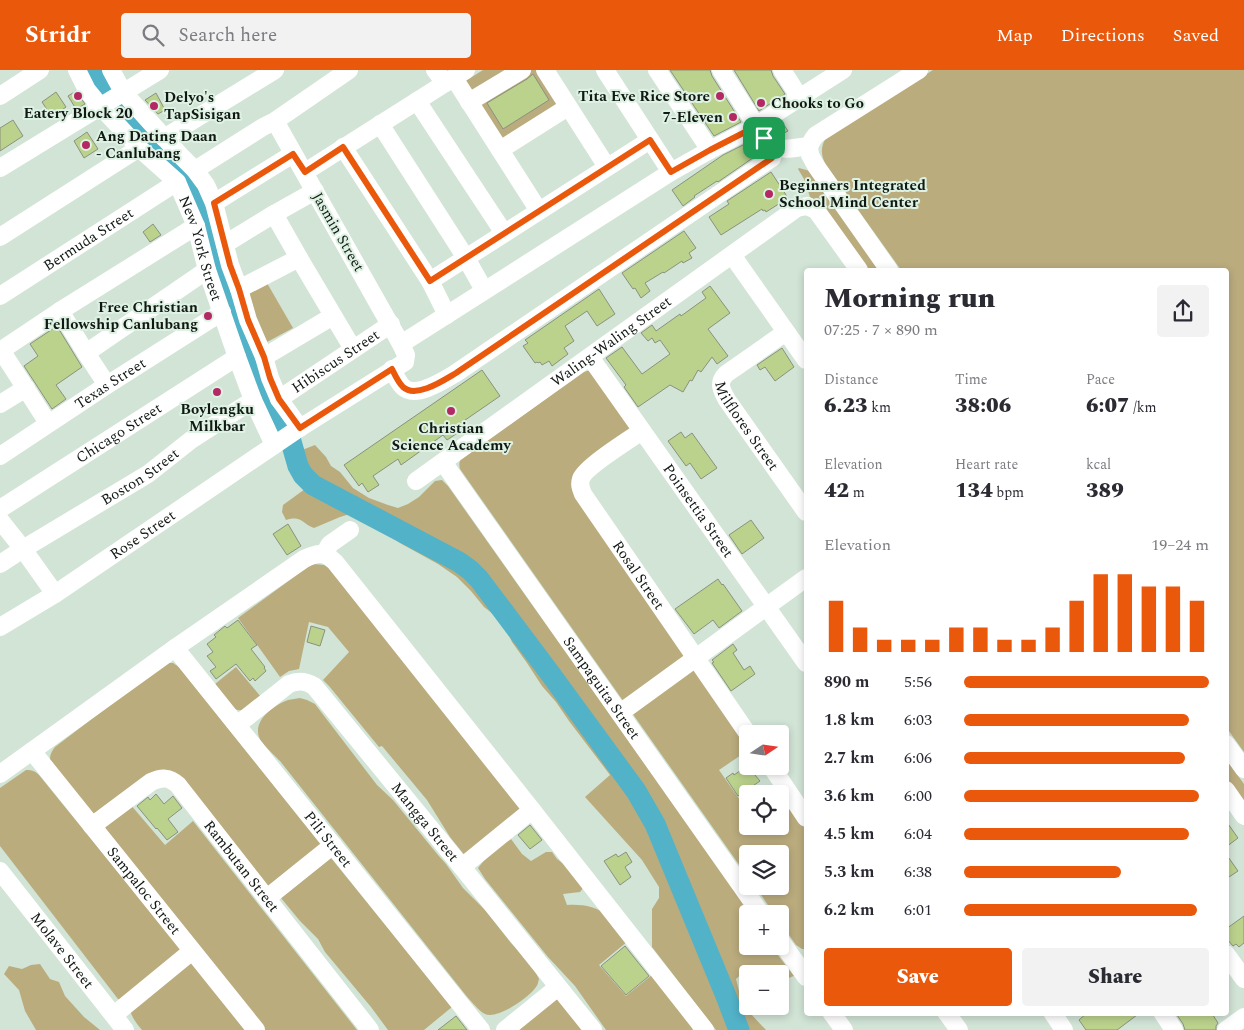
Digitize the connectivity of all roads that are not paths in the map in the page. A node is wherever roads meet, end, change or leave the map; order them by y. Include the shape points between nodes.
1 (40, 70) edge
2 (77, 70) edge
3 (111, 70) edge
4 (160, 70) edge
5 (274, 70) edge
6 (349, 70) edge
7 (522, 70) edge
8 (545, 70) edge
9 (605, 70) edge
10 (657, 70) edge
11 (720, 70) edge
12 (782, 70) edge
13 (843, 70) edge
14 (919, 70) edge
15 (450, 75) edge
16 (0, 96) edge
17 (112, 98) junction
18 (800, 98) junction
19 (417, 100) junction
20 (469, 102) junction
21 (568, 107) junction
22 (275, 121) junction
23 (380, 124) junction
24 (756, 126) junction
25 (164, 138) junction
26 (650, 140) junction
27 (809, 146) junction
28 (343, 147) junction
29 (774, 147) junction
30 (139, 148) junction
31 (500, 150) junction
32 (710, 150) junction
33 (293, 154) junction
34 (607, 167) junction
35 (0, 168) edge
36 (195, 170) junction
37 (305, 172) junction
38 (671, 172) junction
39 (177, 182) junction
40 (315, 190) junction
41 (214, 203) junction
42 (539, 211) junction
43 (274, 214) junction
44 (196, 226) junction
45 (504, 233) junction
46 (0, 237) edge
47 (225, 244) junction
48 (732, 255) junction
49 (299, 258) junction
50 (466, 258) junction
51 (858, 268) edge
52 (888, 268) edge
53 (207, 270) junction
54 (430, 281) junction
55 (239, 289) junction
56 (484, 290) junction
57 (0, 296) edge
58 (60, 311) junction
59 (222, 312) junction
60 (447, 314) junction
61 (333, 316) junction
62 (390, 324) junction
63 (786, 332) junction
64 (401, 344) junction
65 (353, 349) junction
66 (1, 351) edge
67 (86, 353) junction
68 (237, 357) junction
69 (264, 357) junction
70 (590, 357) junction
71 (804, 357) edge
72 (392, 369) junction
73 (107, 384) junction
74 (26, 388) junction
75 (279, 399) junction
76 (253, 400) junction
77 (0, 404) edge
78 (48, 423) junction
79 (642, 431) junction
80 (288, 436) junction
81 (0, 456) edge
82 (443, 462) junction
83 (416, 481) dead end
84 (0, 509) edge
85 (804, 509) edge
86 (0, 520) edge
87 (350, 530) dead end
88 (23, 549) junction
89 (324, 554) junction
90 (0, 564) edge
91 (804, 579) edge
92 (55, 594) junction
93 (766, 607) junction
94 (0, 628) edge
95 (175, 648) junction
96 (696, 658) junction
97 (804, 660) edge
98 (620, 713) junction
99 (237, 725) junction
100 (742, 725) edge
101 (1229, 748) edge
102 (32, 751) junction
103 (1244, 769) edge
104 (0, 774) edge
105 (777, 775) edge
106 (1229, 794) edge
107 (532, 810) junction
108 (804, 815) edge
109 (1244, 816) edge
110 (92, 826) junction
111 (333, 845) junction
112 (462, 867) junction
113 (0, 871) edge
114 (267, 898) junction
115 (755, 905) edge
116 (789, 950) edge
117 (192, 951) junction
118 (1229, 958) edge
119 (803, 966) edge
120 (1244, 979) edge
121 (558, 987) junction
122 (114, 1016) junction
123 (834, 1016) edge
124 (949, 1016) edge
125 (1055, 1016) edge
126 (1165, 1016) edge
127 (1244, 1017) edge
128 (125, 1030) edge
129 (256, 1030) edge
130 (370, 1030) edge
131 (481, 1030) edge
132 (505, 1030) edge
133 (593, 1030) edge
134 (705, 1030) edge
135 (844, 1030) edge
136 (959, 1030) edge
137 (1064, 1030) edge
138 (1174, 1030) edge
139 (1226, 1030) edge

1 - 16 street
2 - 17 street via 87,90
3 - 17 street
4 - 17 street
5 - 25 street
6 - 22 street
7 - 20 street
8 - 21 street
9 - 26 street
10 - 32 street
11 - 24 street
12 - 18 street
13 - 18 street
14 - 27 street via 816,135
15 - 19 street
15 - 20 street
17 - 25 street
17 - 30 street, New York Street
17 - 35 street
18 - 24 street
19 - 23 street
19 - 45 street
20 - 31 street
21 - 31 street
21 - 34 street
22 - 33 street, Jasmin Street
22 - 36 street
23 - 28 street
23 - 50 street
24 - 29 street
24 - 32 street
25 - 36 street
26 - 34 street
26 - 38 street
27 - 29 street
27 - 52 street via 812,160
28 - 37 street
28 - 54 street
29 - 72 street via 772,158 432,387 405,389
30 - 39 street, New York Street
30 - 46 street
31 - 42 street
32 - 38 street
33 - 37 street, Jasmin Street
33 - 41 street
34 - 42 street
36 - 41 street
37 - 40 street, Jasmin Street
38 - 56 street
39 - 44 street, New York Street
39 - 57 street, Bermuda Street
40 - 43 street
40 - 62 street, Jasmin Street
41 - 47 street
42 - 45 street
43 - 47 street
43 - 49 street
44 - 53 street, New York Street
44 - 58 street
45 - 50 street
47 - 55 street
48 - 51 street, Waling-Waling Street via 796,208 807,206 816,210
48 - 63 street
48 - 70 street, Waling-Waling Street
49 - 55 street
49 - 61 street
50 - 54 street
50 - 56 street
53 - 59 street, New York Street
53 - 67 street
54 - 60 street
55 - 69 street
56 - 60 street
58 - 66 street
58 - 67 street
59 - 68 street, New York Street
59 - 73 street, Texas Street
60 - 64 street
61 - 65 street
61 - 69 street
62 - 64 street, Jasmin Street
62 - 65 street, Hibiscus Street
63 - 71 street
63 - 85 street, Milflores Street via 726,374 721,385 727,400
64 - 72 street via 406,355 404,362
65 - 75 street, Hibiscus Street
66 - 74 street
67 - 73 street
68 - 76 street, New York Street
68 - 84 street, Chicago Street
69 - 75 street
70 - 79 street, Poinsettia Street
70 - 82 street, Waling-Waling Street
72 - 80 street, Rose Street
73 - 78 street, Texas Street
74 - 77 street
74 - 78 street
75 - 80 street
76 - 80 street, New York Street
76 - 88 street, Boston Street via 191,440 148,474
78 - 81 street, Texas Street
79 - 93 street, Poinsettia Street
79 - 96 street, Rosal Street via 587,470 580,480 580,487
80 - 92 street, Rose Street
82 - 83 street, Waling-Waling Street
82 - 98 street, Sampaguita Street
86 - 88 street
87 - 89 street via 330,544
88 - 90 street, Boston Street
88 - 92 street
89 - 95 street via 304,559
89 - 107 street via 335,562
91 - 93 street
92 - 94 street, Rose Street
93 - 96 street
93 - 97 street, Poinsettia Street
95 - 99 street, Pili Street
95 - 102 street
96 - 98 street
96 - 100 street, Rosal Street
98 - 115 street, Sampaguita Street
99 - 111 street, Pili Street
99 - 112 street, Mangga Street via 289,684 308,682
101 - 103 street
102 - 104 street
102 - 110 street, Sampaloc Street
105 - 108 street
106 - 109 street
107 - 112 street
107 - 134 street
110 - 114 street, Rambutan Street via 145,785 168,778 178,786
110 - 117 street, Sampaloc Street
111 - 114 street
111 - 131 street, Pili Street
112 - 121 street, Mangga Street
113 - 122 street, Molave Street
114 - 130 street, Rambutan Street
116 - 119 street
117 - 122 street
117 - 129 street, Sampaloc Street
118 - 120 street
121 - 132 street
121 - 133 street, Mangga Street
122 - 128 street, Molave Street
123 - 135 street
124 - 136 street
125 - 137 street
126 - 138 street
127 - 139 street

